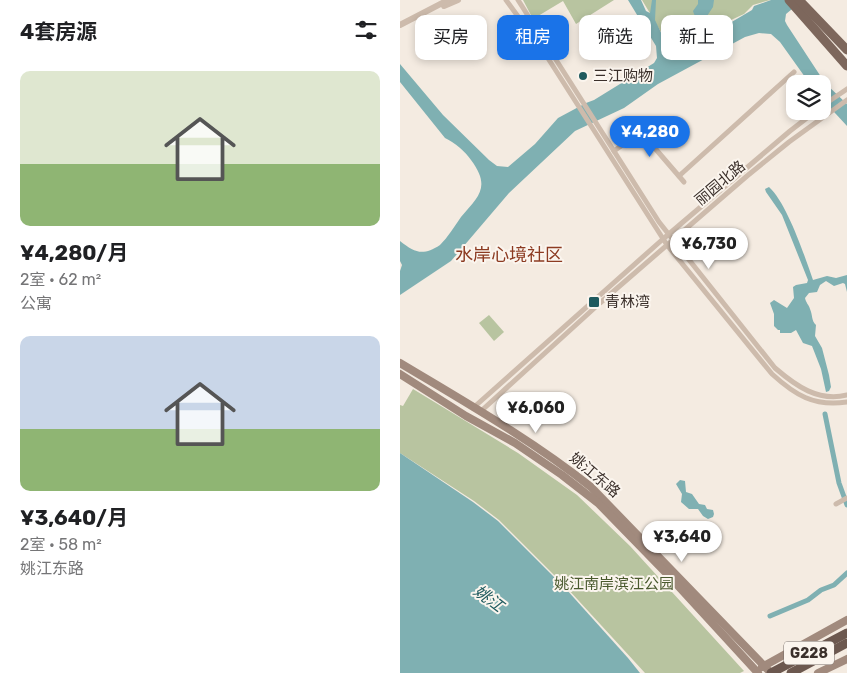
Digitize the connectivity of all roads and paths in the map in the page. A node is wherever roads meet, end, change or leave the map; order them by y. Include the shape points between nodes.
1 (448, 0) edge
2 (458, 0) edge
3 (506, 0) edge
4 (518, 0) edge
5 (796, 2) edge
6 (421, 14) junction
7 (400, 25) edge
8 (847, 50) edge
9 (847, 66) edge
10 (794, 72) dead end
11 (847, 89) edge
12 (831, 99) edge
13 (847, 100) edge
14 (804, 120) edge
15 (614, 151) junction
16 (679, 176) junction
17 (684, 182) dead end
18 (669, 234) junction
19 (663, 239) junction
20 (673, 240) junction
21 (667, 245) junction
22 (400, 363) edge
23 (400, 374) edge
24 (847, 396) edge
25 (847, 402) edge
26 (477, 410) junction
27 (847, 498) edge
28 (836, 504) dead end
29 (847, 620) edge
30 (847, 633) edge
31 (847, 643) edge
32 (847, 659) edge
33 (765, 665) junction
34 (757, 671) edge
35 (771, 673) edge
36 (791, 673) edge
37 (818, 673) edge

1 - 6 street
2 - 6 street
3 - 19 street via 544,52
4 - 15 street
5 - 8 main road
5 - 9 main road
6 - 7 street
10 - 16 street
11 - 12 street
13 - 20 street, 丽园北路 via 747,176
14 - 18 street, 丽园北路
15 - 16 street via 641,135
15 - 18 street
16 - 17 street
18 - 19 street, 丽园北路
18 - 20 street
19 - 21 street
19 - 26 street, 丽园北路
20 - 21 street, 丽园北路
20 - 24 street via 775,368 796,386 810,392
21 - 25 street via 772,374 790,391 806,399 834,404
21 - 26 street, 丽园北路
22 - 26 main road, 姚江东路
23 - 34 main road, 姚江东路 via 515,444 598,503
26 - 33 main road, 姚江东路 via 568,468 597,492
27 - 28 street
29 - 33 main road
30 - 35 highway, G228
31 - 36 highway, G228
32 - 37 main road
33 - 34 main road
33 - 35 main road, 姚江东路

